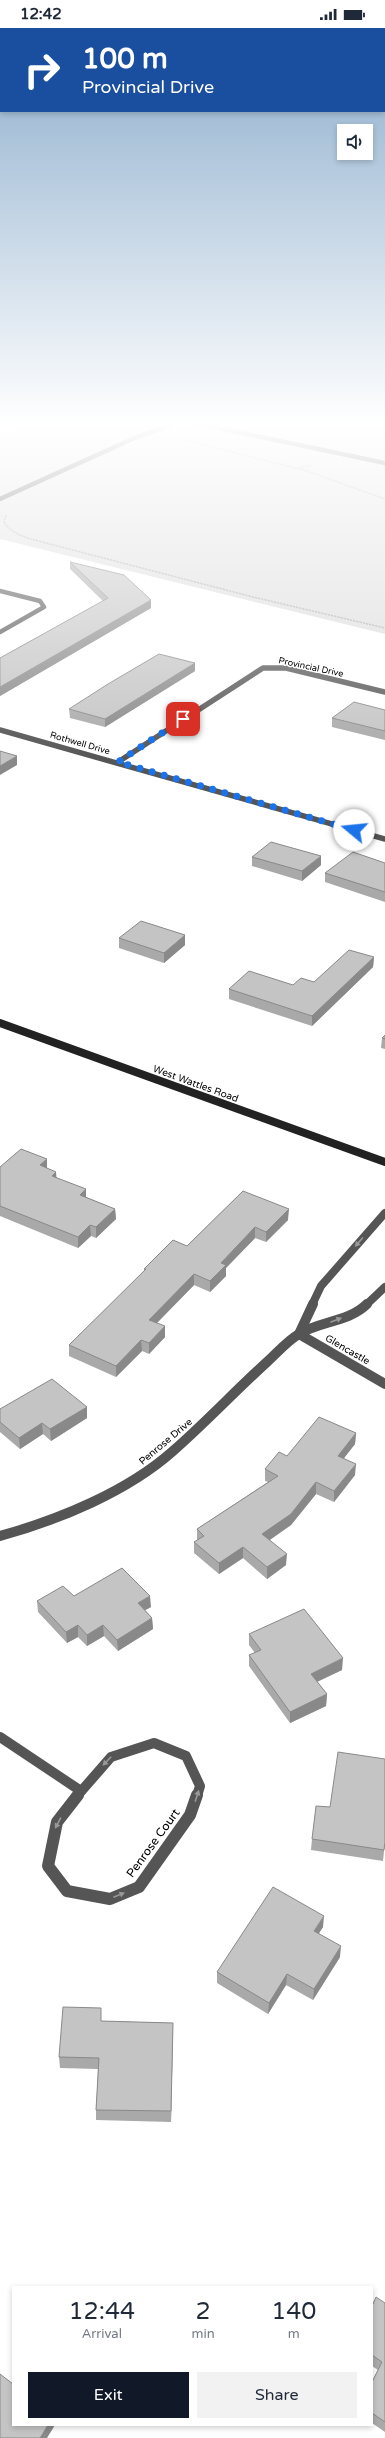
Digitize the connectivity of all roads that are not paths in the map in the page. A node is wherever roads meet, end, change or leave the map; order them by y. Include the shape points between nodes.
1 (0, 591) edge
2 (0, 632) edge
3 (385, 692) edge
4 (0, 730) edge
5 (118, 762) junction
6 (385, 839) edge
7 (0, 1023) edge
8 (385, 1162) edge
9 (385, 1213) edge
10 (385, 1287) edge
11 (299, 1334) junction
12 (385, 1384) edge
13 (0, 1536) edge
14 (0, 1737) edge
15 (81, 1791) junction

1 - 2 street via 40,602 44,607
3 - 5 street, Provincial Drive via 286,668 262,668
4 - 5 street, Rothwell Drive
5 - 6 street, Rothwell Drive
7 - 8 street, West Wattles Road
9 -> 11 street, Penrose Drive via 321,1286
11 -> 10 street, Penrose Drive via 359,1312
11 - 12 street, Glencastle
11 - 13 street, Penrose Drive via 147,1472 58,1517
14 - 15 street
15 -> 15 street, Penrose Court via 57,1822 48,1866 67,1891 110,1899 139,1887 190,1815 200,1786 186,1756 154,1743 111,1757

